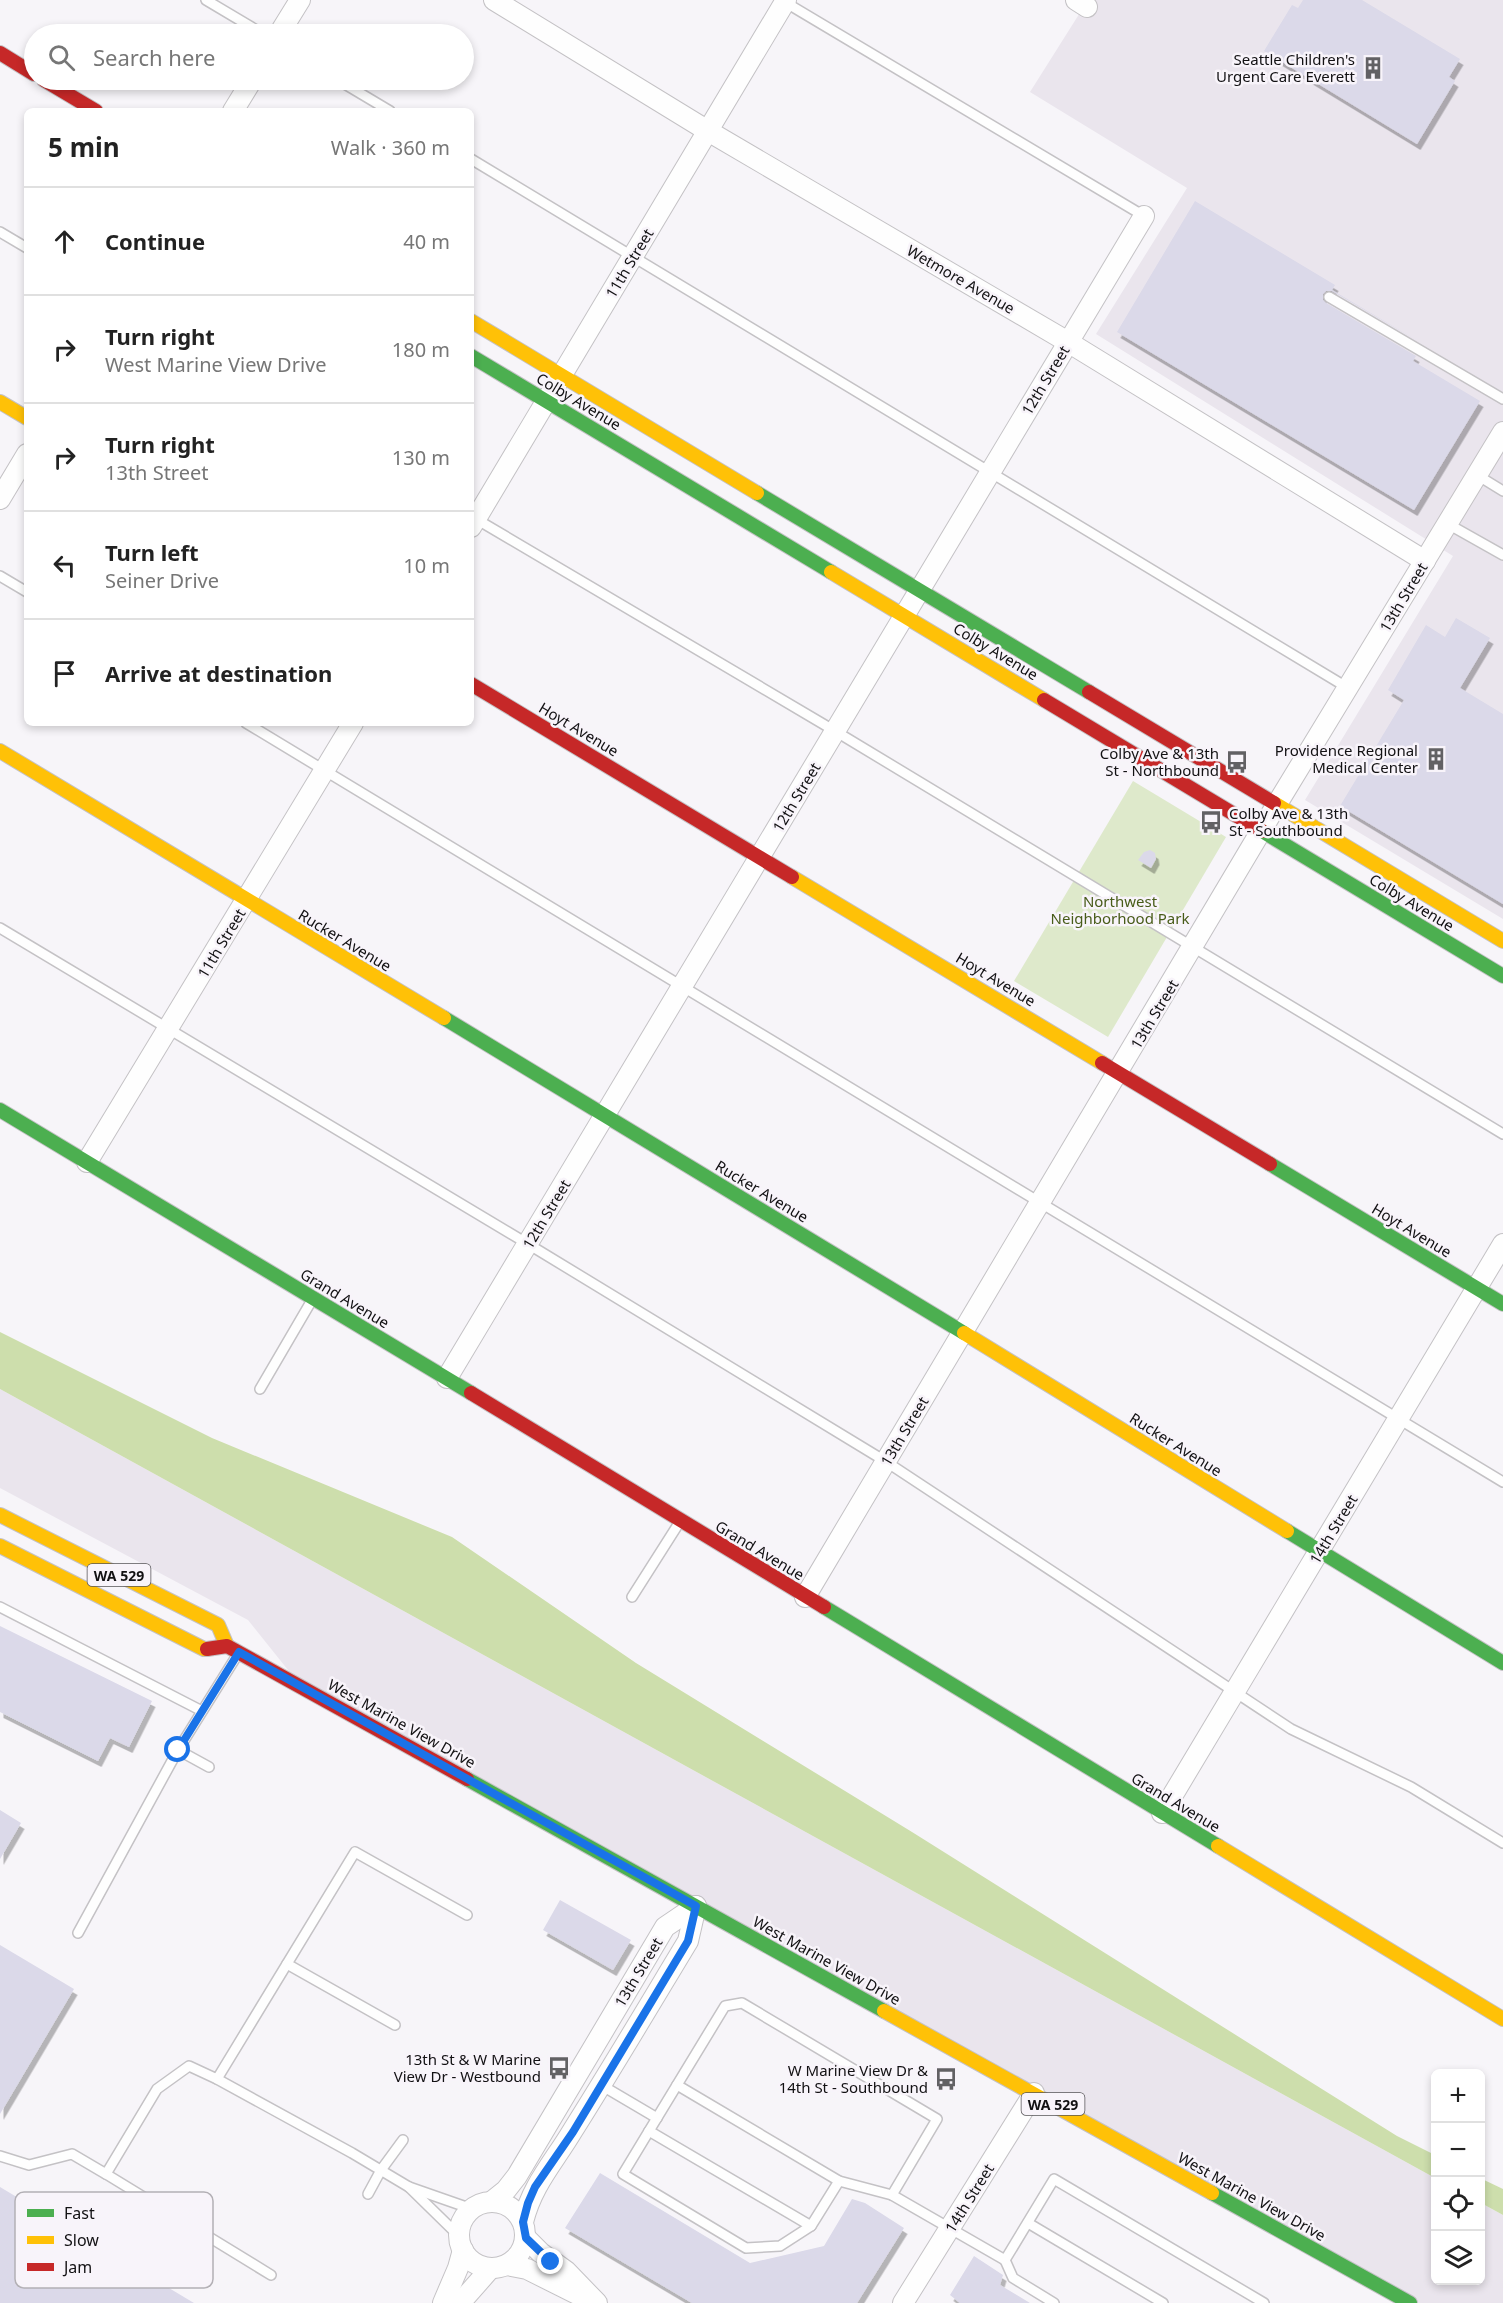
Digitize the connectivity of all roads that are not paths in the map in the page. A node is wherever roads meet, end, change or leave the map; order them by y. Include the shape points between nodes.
1 (206, 0) edge
2 (300, 0) edge
3 (494, 0) edge
4 (784, 1) edge
5 (246, 24) edge
6 (285, 24) edge
7 (0, 53) edge
8 (24, 68) edge
9 (61, 90) edge
10 (246, 90) edge
11 (355, 90) edge
12 (91, 108) edge
13 (235, 108) edge
14 (385, 108) edge
15 (708, 131) junction
16 (474, 161) edge
17 (1144, 216) joint
18 (0, 232) edge
19 (24, 246) edge
20 (633, 256) junction
21 (1329, 297) dead end
22 (474, 323) edge
23 (1068, 342) junction
24 (474, 358) edge
25 (561, 376) junction
26 (1503, 399) edge
27 (546, 401) junction
28 (0, 402) edge
29 (24, 416) edge
30 (1503, 432) edge
31 (24, 459) edge
32 (990, 473) junction
33 (1477, 475) junction
34 (1503, 491) edge
35 (0, 499) edge
36 (474, 519) edge
37 (474, 522) edge
38 (1448, 524) junction
39 (1503, 555) edge
40 (1425, 561) junction
41 (0, 576) edge
42 (24, 590) edge
43 (919, 590) junction
44 (904, 615) junction
45 (474, 686) edge
46 (1348, 688) junction
47 (251, 726) edge
48 (351, 726) edge
49 (835, 731) junction
50 (0, 751) edge
51 (325, 770) junction
52 (1277, 804) junction
53 (1262, 830) junction
54 (760, 856) junction
55 (247, 900) junction
56 (0, 927) edge
57 (1503, 941) edge
58 (1194, 947) junction
59 (1503, 976) edge
60 (681, 988) junction
61 (169, 1028) junction
62 (1118, 1074) junction
63 (0, 1110) edge
64 (606, 1115) junction
65 (1503, 1134) edge
66 (87, 1162) junction
67 (1040, 1204) junction
68 (528, 1244) junction
69 (1503, 1244) edge
70 (1477, 1289) junction
71 (314, 1298) junction
72 (1503, 1304) edge
73 (963, 1333) junction
74 (447, 1378) junction
75 (260, 1389) dead end
76 (1399, 1420) junction
77 (885, 1461) junction
78 (1503, 1482) edge
79 (0, 1515) edge
80 (680, 1521) junction
81 (0, 1546) edge
82 (1320, 1551) junction
83 (632, 1597) dead end
84 (805, 1597) junction
85 (0, 1607) edge
86 (233, 1649) junction
87 (1503, 1663) edge
88 (1234, 1693) junction
89 (202, 1711) junction
90 (178, 1750) junction
91 (209, 1767) dead end
92 (1162, 1813) junction
93 (1503, 1843) edge
94 (696, 1906) junction
95 (466, 1915) dead end
96 (78, 1933) dead end
97 (287, 1964) junction
98 (1503, 2019) edge
99 (395, 2025) dead end
100 (218, 2079) junction
101 (601, 2085) junction
102 (677, 2085) junction
103 (1034, 2093) junction
104 (657, 2118) junction
105 (649, 2131) junction
106 (403, 2140) dead end
107 (0, 2156) edge
108 (381, 2170) junction
109 (106, 2174) junction
110 (839, 2181) junction
111 (409, 2187) junction
112 (135, 2192) edge
113 (368, 2194) dead end
114 (892, 2195) junction
115 (491, 2202) junction
116 (472, 2209) junction
117 (1028, 2223) junction
118 (811, 2226) junction
119 (950, 2229) junction
120 (524, 2230) junction
121 (213, 2239) edge
122 (461, 2243) junction
123 (1005, 2260) junction
124 (499, 2267) junction
125 (271, 2275) dead end
126 (443, 2303) edge
127 (460, 2303) edge
128 (596, 2303) edge
129 (903, 2303) edge
130 (1054, 2303) edge
131 (1163, 2303) edge
132 (1264, 2303) edge
133 (1410, 2303) edge

1 - 5 lane
2 - 6 street
3 - 15 street, Wetmore Avenue
4 - 15 street, 11th Street
4 - 17 lane
7 - 8 street
9 - 12 street
10 - 13 street
11 - 14 lane
15 - 20 street, 11th Street
15 - 23 street, Wetmore Avenue
16 - 20 lane
17 - 23 street, 12th Street
18 - 19 lane
20 - 25 street, 11th Street
20 - 32 lane
21 - 26 lane
22 - 25 street, Colby Avenue
23 - 32 street, 12th Street
23 - 40 street, Wetmore Avenue
24 - 27 street, Colby Avenue
25 - 27 street, 11th Street
25 - 43 street, Colby Avenue
27 - 36 street, 11th Street
27 - 44 street, Colby Avenue
28 - 29 street
30 - 33 street, 13th Street
31 - 35 street
32 - 43 street, 12th Street
32 - 46 lane
33 - 34 lane
33 - 38 street, 13th Street
37 - 49 lane
38 - 39 lane
38 - 40 street, 13th Street
40 - 46 street, 13th Street
41 - 42 lane
43 - 44 street, 12th Street
43 - 52 street, Colby Avenue
44 - 49 street, 12th Street
44 - 53 street, Colby Avenue
45 - 54 street, Hoyt Avenue
46 - 52 street, 13th Street
47 - 51 lane
48 - 51 street, 11th Street
49 - 54 street, 12th Street
49 - 58 lane
50 - 55 street, Rucker Avenue
51 - 55 street, 11th Street
51 - 60 lane
52 - 53 street, 13th Street
52 - 57 street, Colby Avenue
53 - 58 street, 13th Street
53 - 59 street, Colby Avenue
54 - 60 street, 12th Street
54 - 62 street, Hoyt Avenue
55 - 61 street, 11th Street
55 - 64 street, Rucker Avenue
56 - 61 lane
58 - 62 street, 13th Street
58 - 65 lane
60 - 64 street, 12th Street
60 - 67 lane
61 - 66 street, 11th Street
61 - 68 lane
62 - 67 street, 13th Street
62 - 70 street, Hoyt Avenue
63 - 66 street, Grand Avenue
64 - 68 street, 12th Street
64 - 73 street, Rucker Avenue
66 - 71 street, Grand Avenue
67 - 73 street, 13th Street
67 - 76 lane
68 - 74 street, 12th Street
68 - 77 lane
69 - 70 street, 14th Street
70 - 72 street, Hoyt Avenue
70 - 76 street, 14th Street
71 - 74 street, Grand Avenue
71 - 75 lane
73 - 77 street, 13th Street
73 - 82 street, Rucker Avenue
74 - 80 street, Grand Avenue
76 - 78 lane
76 - 82 street, 14th Street
77 - 84 street, 13th Street
77 - 88 lane
79 - 86 street, West Marine View Drive / WA 529 via 218,1626
80 - 83 lane
80 - 84 street, Grand Avenue
81 - 86 street, West Marine View Drive / WA 529 via 204,1649
82 - 87 street, Rucker Avenue
82 - 88 street, 14th Street
84 - 92 street, Grand Avenue
85 - 89 lane
86 - 89 lane
86 - 94 street, West Marine View Drive / WA 529
88 - 92 street, 14th Street
88 - 93 lane via 1291,1729 1411,1787
89 - 90 lane
90 - 91 lane
90 - 96 lane
92 - 98 street, Grand Avenue
94 - 101 street, 13th Street via 688,1941
94 - 103 street, West Marine View Drive / WA 529
94 - 115 street, 13th Street via 665,1927 517,2176
95 - 97 lane via 355,1852
97 - 99 lane
97 - 100 lane
100 - 108 lane
100 - 109 lane via 189,2066 156,2089
101 - 104 lane
101 - 120 street, 13th Street via 535,2187
102 - 104 lane
102 - 110 lane
102 - 114 lane via 725,2006 742,2003 937,2119
103 - 119 street, 14th Street
103 - 133 street, West Marine View Drive / WA 529
104 - 105 lane
105 - 118 lane
105 - 118 lane via 623,2174 746,2248 780,2246
106 - 108 lane
107 - 109 lane via 30,2165 72,2154
108 - 111 lane
108 - 113 lane
109 - 112 lane
110 - 114 lane
110 - 118 lane
111 - 116 lane
111 - 122 lane
114 - 119 lane
115 - 116 street
115 - 120 street via 511,2207
116 - 122 street via 464,2216
117 - 123 lane
117 - 131 lane
117 - 132 lane via 1054,2179
119 - 123 lane
119 - 129 street, 14th Street
120 - 124 street via 520,2254
120 - 128 street via 541,2253 566,2271
121 - 125 lane
122 - 124 street via 474,2263
122 - 126 street via 458,2268
123 - 130 lane via 1013,2278
124 - 127 street
124 - 128 street via 527,2269

